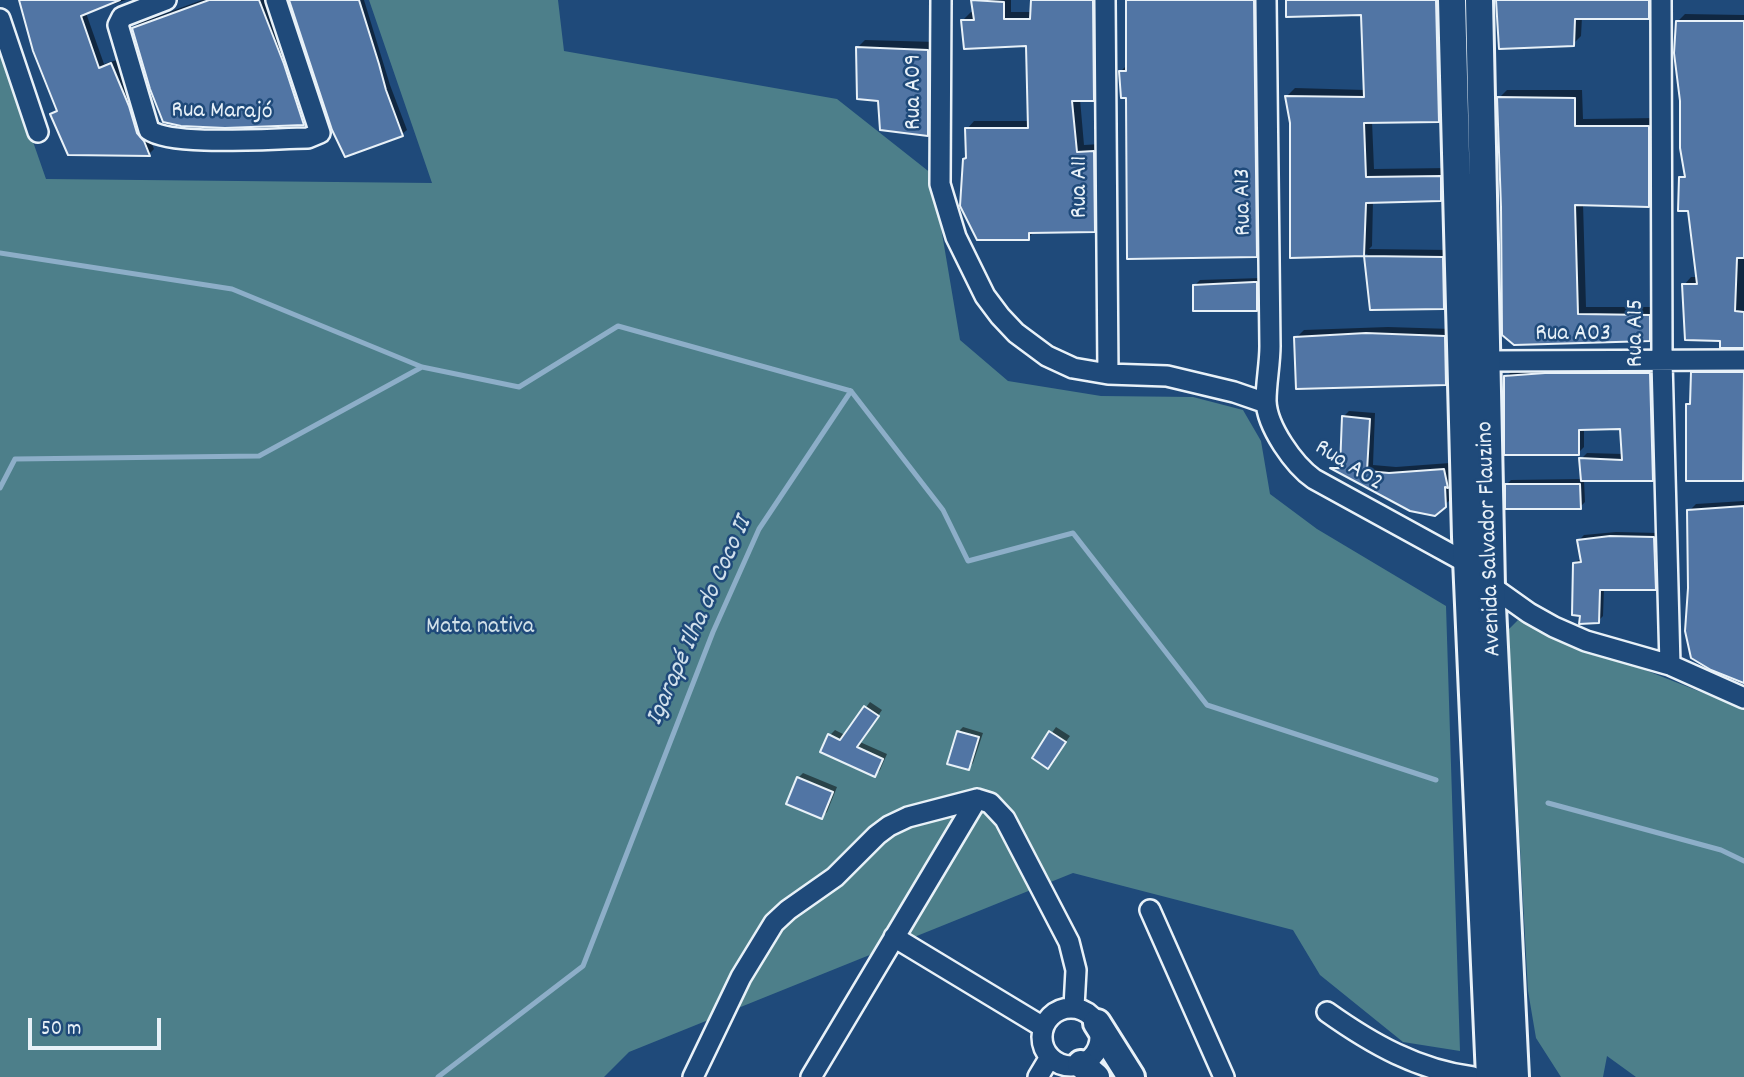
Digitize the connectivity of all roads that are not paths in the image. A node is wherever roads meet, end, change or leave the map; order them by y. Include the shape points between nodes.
1 (166, 0) edge
2 (275, 0) edge
3 (941, 0) edge
4 (1105, 0) edge
5 (1266, 0) edge
6 (1452, 0) edge
7 (1479, 0) edge
8 (1661, 0) edge
9 (0, 19) edge
10 (38, 132) dead end
11 (1744, 360) edge
12 (1486, 361) junction
13 (1662, 361) junction
14 (1108, 374) junction
15 (1266, 404) junction
16 (1467, 564) junction
17 (1491, 586) junction
18 (1670, 665) junction
19 (1744, 698) edge
20 (977, 799) junction
21 (1150, 910) dead end
22 (894, 937) junction
23 (1074, 1007) junction
24 (1327, 1012) dead end
25 (1097, 1023) junction
26 (1043, 1027) junction
27 (1050, 1057) junction
28 (1089, 1070) edge
29 (693, 1077) edge
30 (811, 1077) edge
31 (1038, 1077) edge
32 (1131, 1077) edge
33 (1224, 1077) edge
34 (1473, 1077) edge
35 (1490, 1077) edge
36 (1515, 1077) edge

1 - 2 street, Rua Marajó via 122,17 118,25 149,130 157,136 184,139 309,138 320,133
3 - 14 street, Rua A09 via 940,184 956,237 985,296 1016,333 1073,368
4 - 14 street, Rua A11
5 - 15 street, Rua A13 via 1270,346
6 - 16 street, Avenida Salvador Flauzino
7 - 12 street, Avenida Salvador Flauzino
8 - 13 street, Rua A15
9 - 10 street
11 - 13 street, Rua A03
12 - 13 street, Rua A03
12 - 17 street, Avenida Salvador Flauzino
13 - 18 street, Rua A15
14 - 15 street via 1167,376
15 - 16 street, Rua A02 via 1287,453 1301,470
16 - 17 street, Rua A02
16 - 35 street, Avenida Salvador Flauzino
17 - 18 street, Rua A02 via 1554,627
17 - 36 street, Avenida Salvador Flauzino
18 - 19 street, Rua A02
20 - 22 street
20 - 23 street via 990,803 1005,819 1069,942 1076,970
20 - 29 street via 889,826 835,877 774,923 741,977
21 - 33 street
22 - 26 street
22 - 30 street
23 - 25 street
23 - 26 street via 1055,1012
24 - 34 street via 1378,1045 1424,1067
25 - 28 street via 1099,1042
25 - 32 street
26 - 27 street via 1042,1043
27 - 28 street
27 - 31 street

